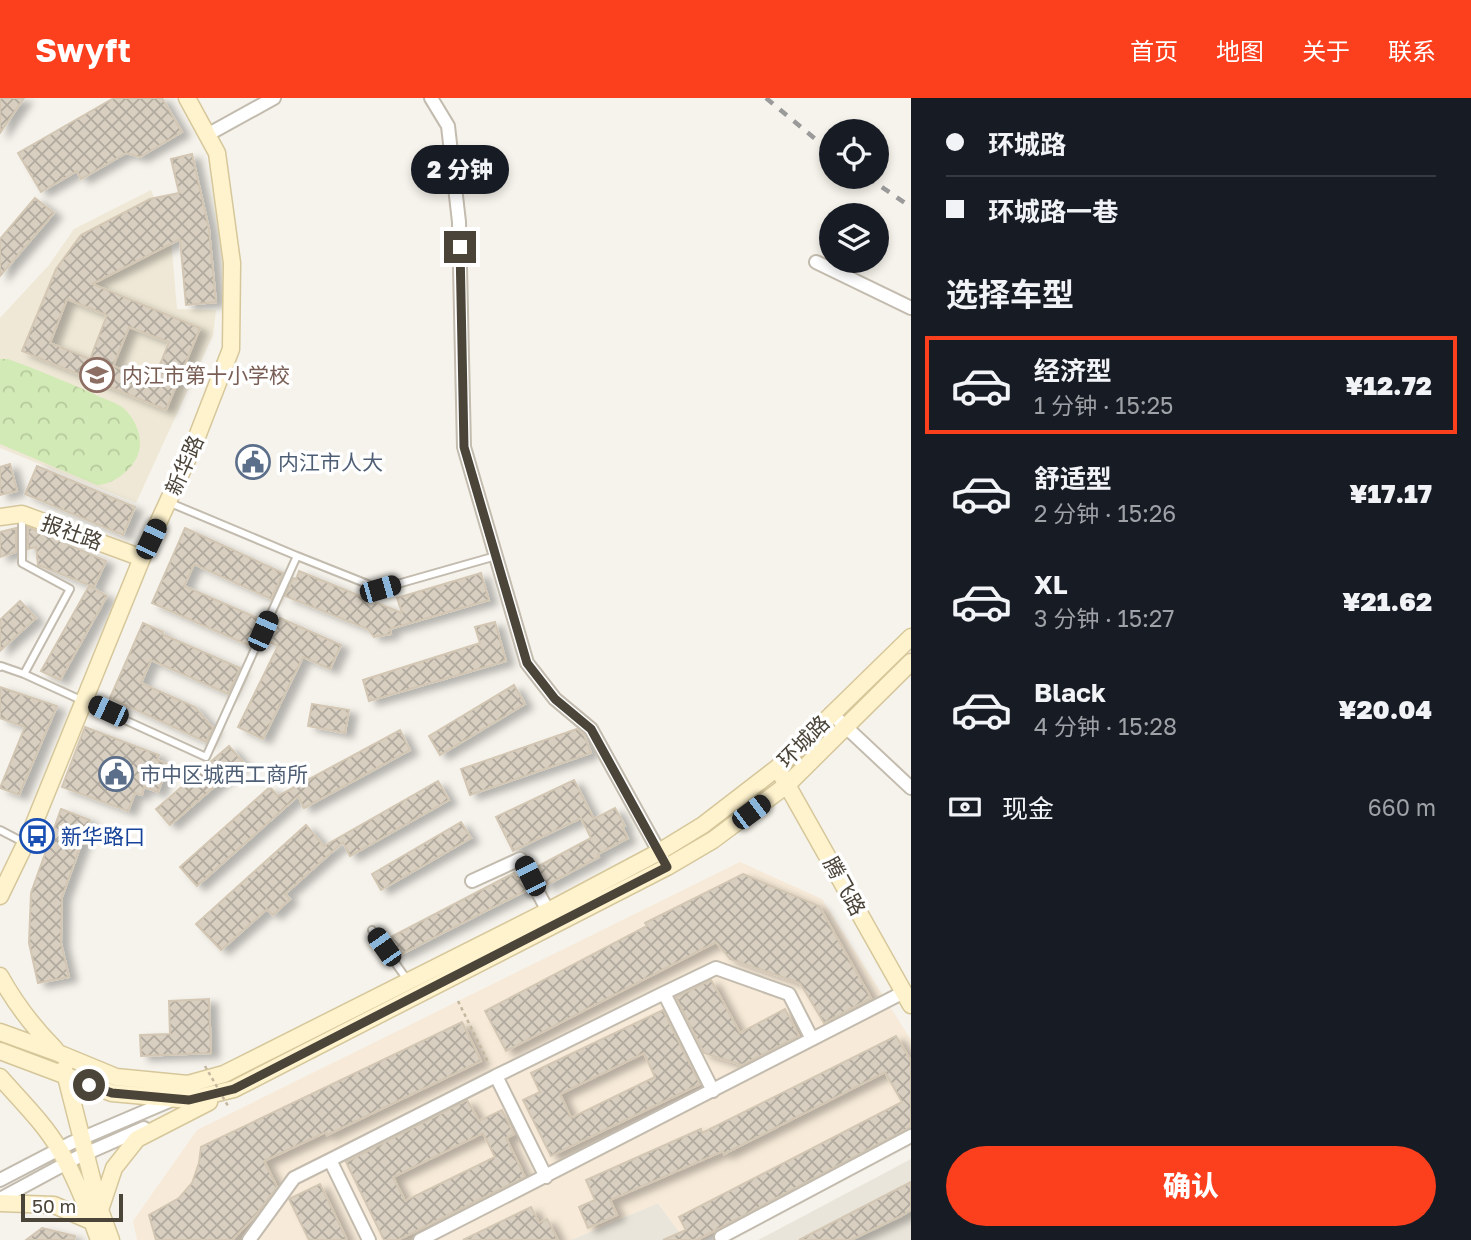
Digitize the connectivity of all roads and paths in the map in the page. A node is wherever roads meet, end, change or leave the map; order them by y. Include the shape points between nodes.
1 (187, 98) edge
2 (274, 98) edge
3 (431, 98) edge
4 (206, 135) junction
5 (816, 262) dead end
6 (911, 308) edge
7 (168, 502) junction
8 (22, 514) junction
9 (0, 517) edge
10 (297, 556) junction
11 (496, 556) junction
12 (142, 558) junction
13 (911, 637) edge
14 (911, 662) edge
15 (0, 667) edge
16 (24, 674) junction
17 (84, 700) junction
18 (831, 713) junction
19 (845, 728) junction
20 (777, 768) junction
21 (788, 783) junction
22 (911, 788) edge
23 (0, 831) edge
24 (25, 843) junction
25 (659, 852) junction
26 (667, 867) junction
27 (472, 881) dead end
28 (0, 895) edge
29 (548, 911) junction
30 (372, 930) dead end
31 (0, 976) edge
32 (409, 983) junction
33 (664, 993) junction
34 (907, 999) edge
35 (458, 1001) dead end
36 (0, 1032) edge
37 (812, 1040) junction
38 (0, 1051) edge
39 (58, 1052) junction
40 (194, 1067) dead end
41 (224, 1074) junction
42 (66, 1076) junction
43 (496, 1076) junction
44 (0, 1077) edge
45 (234, 1089) junction
46 (713, 1091) junction
47 (174, 1099) junction
48 (228, 1105) dead end
49 (911, 1136) edge
50 (84, 1146) junction
51 (63, 1156) junction
52 (330, 1160) junction
53 (546, 1177) junction
54 (0, 1180) edge
55 (0, 1201) edge
56 (96, 1216) junction
57 (721, 1237) dead end
58 (99, 1240) edge
59 (111, 1240) edge
60 (249, 1240) edge
61 (369, 1240) edge
62 (420, 1240) edge

1 - 4 main road, 新华路
2 - 4 street
3 - 11 street via 448,126 459,222 464,447
4 - 7 main road, 新华路 via 216,153 232,263 231,349
5 - 6 street
7 - 10 lane
7 - 12 main road, 新华路
8 - 9 main road, 报社路
8 - 12 main road, 报社路
8 - 16 lane via 22,563 70,589
10 - 11 lane via 380,589
10 - 17 lane via 206,757
11 - 25 street via 527,663 555,699 591,729
12 - 17 main road, 新华路
13 - 18 main road, 环城路
14 - 19 main road, 环城路
15 - 16 lane
16 - 17 lane
17 - 24 main road, 新华路
18 - 19 street
18 - 20 main road, 环城路
19 - 21 main road, 环城路
19 - 22 street
20 - 21 main road, 腾飞路
20 - 25 main road, 环城路 via 703,825
21 - 26 main road, 环城路 via 713,840
21 - 34 main road, 腾飞路
23 - 24 lane
24 - 28 main road, 新华路
25 - 26 street
25 - 29 main road, 环城路
26 - 45 main road, 环城路
27 - 29 street via 520,859
29 - 32 main road, 环城路
30 - 32 lane
31 - 39 main road via 36,1031
32 - 41 main road, 环城路
33 - 37 street via 716,968 789,994
33 - 43 street
33 - 46 street
34 - 37 street
35 - 43 path
36 - 39 main road, 环城路
37 - 46 street
38 - 42 main road, 环城路
39 - 41 main road, 环城路 via 116,1077 188,1084
39 - 42 main road
40 - 48 path, bridge via 205,1066
41 - 47 street
42 - 47 main road, 环城路 via 112,1093
42 - 50 main road
43 - 52 street
43 - 53 street
44 - 51 main road
45 - 47 main road, 环城路
45 - 50 street
45 - 56 main road via 137,1139 114,1168
46 - 53 street
47 - 50 street
49 - 57 street
50 - 51 street
50 - 56 main road
51 - 54 street
51 - 55 street
51 - 56 main road
52 - 60 street via 294,1178
52 - 61 street
53 - 62 street
55 - 56 main road via 54,1205
56 - 58 main road
56 - 59 main road

